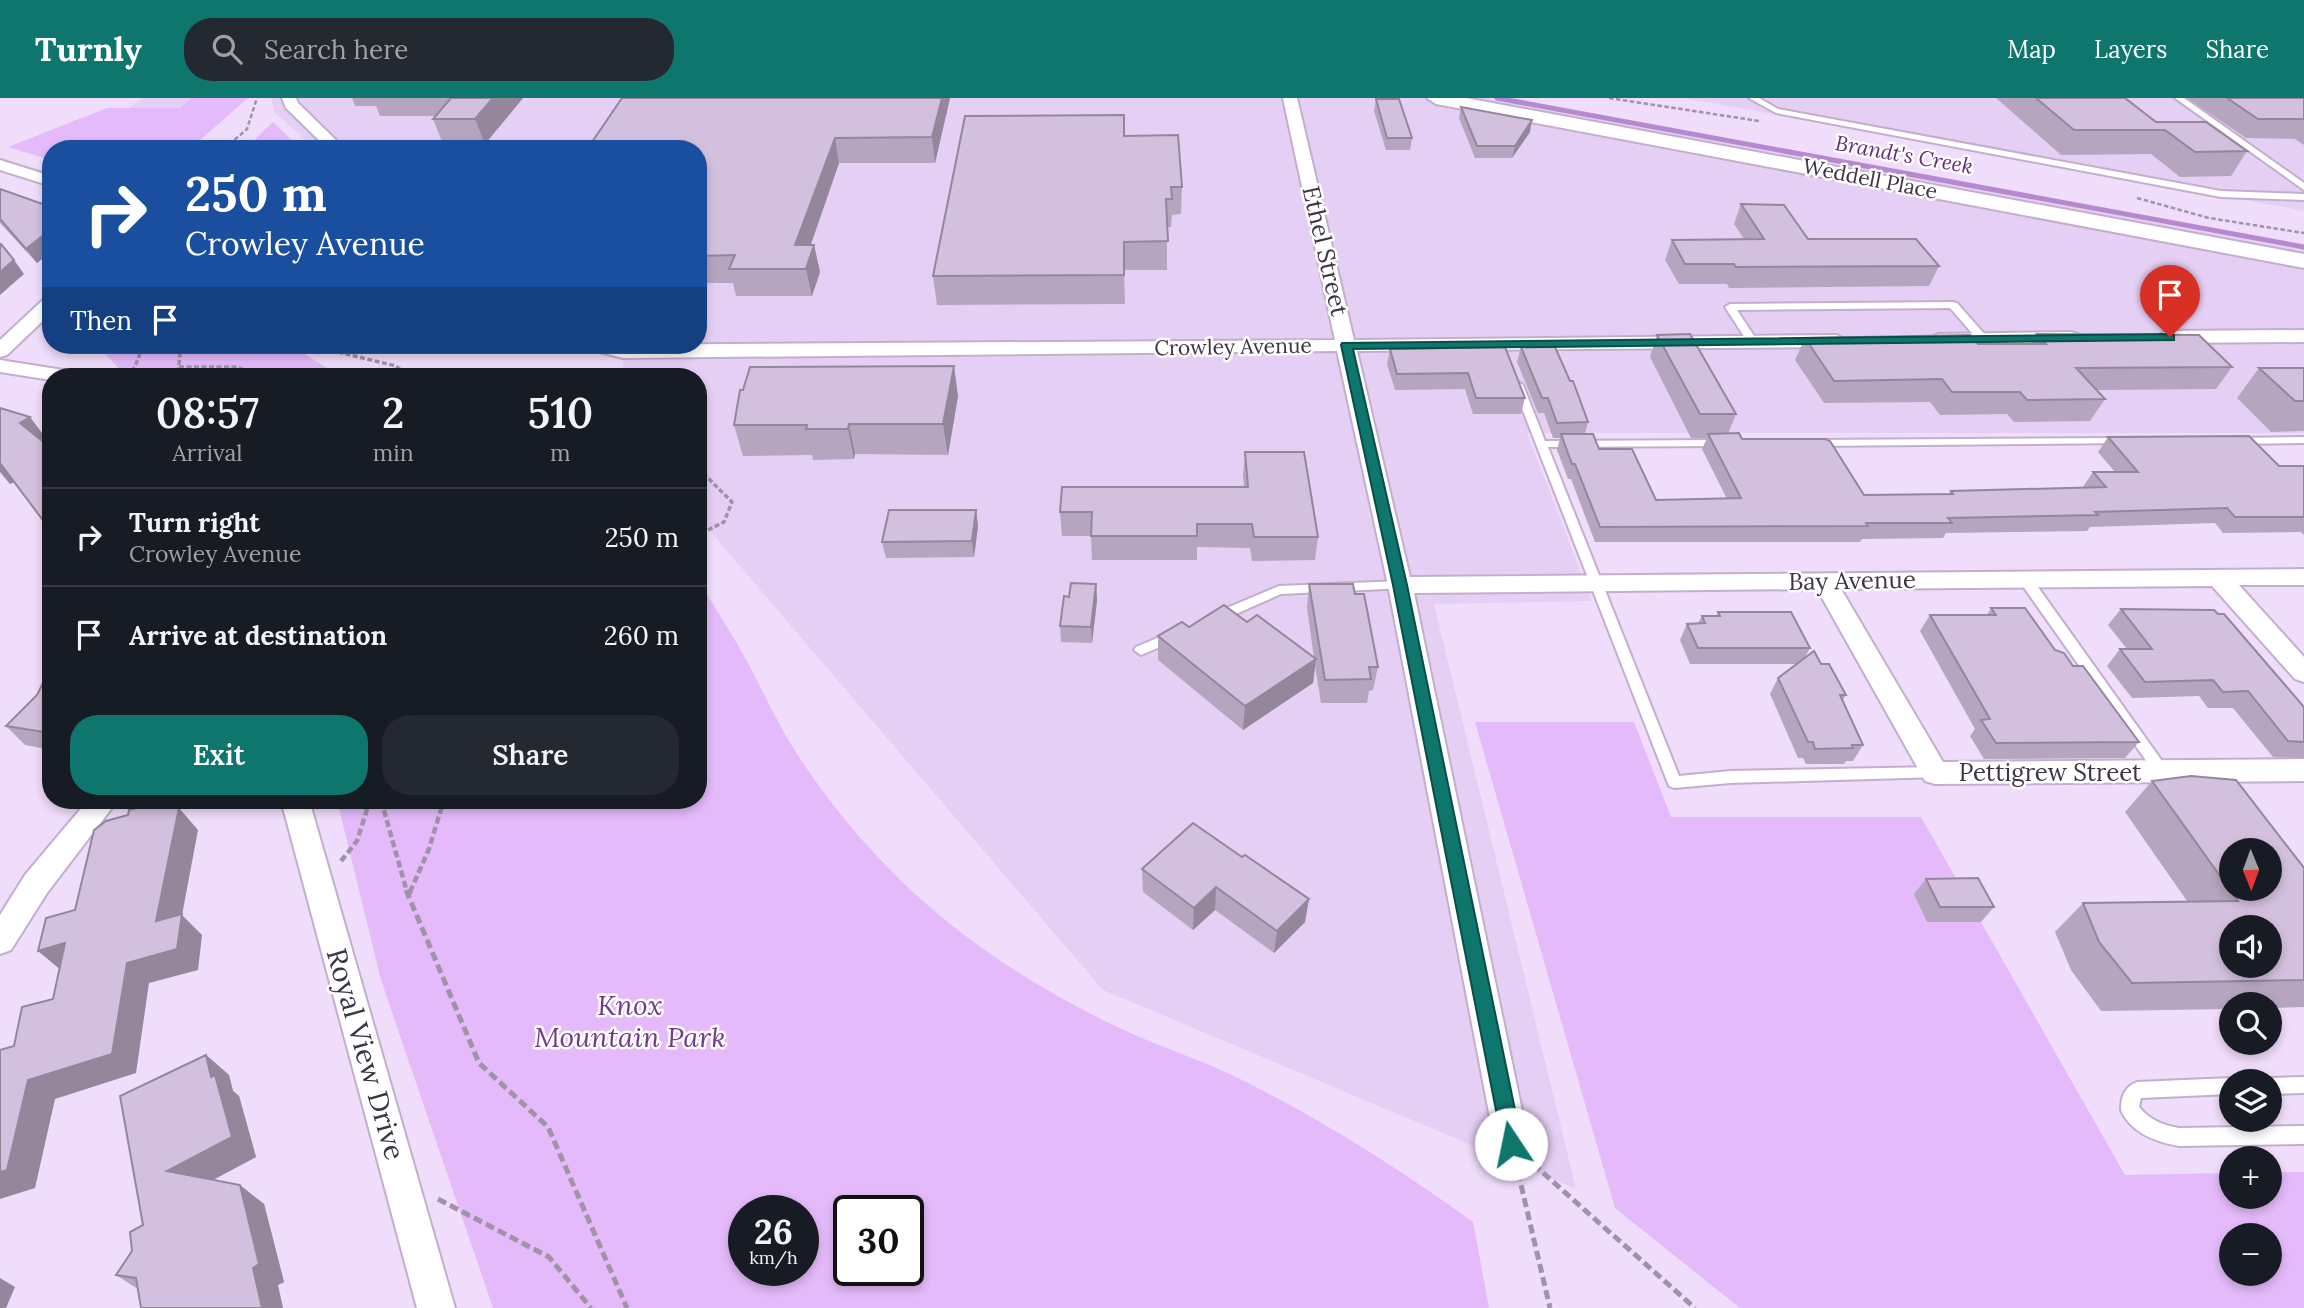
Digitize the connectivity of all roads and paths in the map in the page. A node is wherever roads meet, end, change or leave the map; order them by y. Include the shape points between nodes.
1 (257, 98) edge
2 (289, 98) edge
3 (1290, 98) edge
4 (1436, 98) edge
5 (1753, 98) edge
6 (2179, 98) edge
7 (234, 140) edge
8 (328, 140) edge
9 (0, 164) edge
10 (42, 178) edge
11 (2304, 187) edge
12 (2304, 197) edge
13 (2304, 261) edge
14 (42, 311) edge
15 (2304, 335) edge
16 (2150, 337) edge
17 (2094, 338) edge
18 (1983, 339) junction
19 (1915, 340) edge
20 (1861, 341) edge
21 (1753, 342) junction
22 (1347, 345) junction
23 (0, 351) edge
24 (707, 351) edge
25 (180, 354) edge
26 (346, 354) edge
27 (1507, 357) junction
28 (0, 366) edge
29 (179, 367) joint
30 (239, 368) edge
31 (398, 368) edge
32 (42, 373) edge
33 (2304, 440) edge
34 (2138, 441) edge
35 (2221, 441) edge
36 (1736, 443) edge
37 (1806, 443) edge
38 (1542, 444) junction
39 (707, 477) edge
40 (707, 530) edge
41 (2304, 577) edge
42 (2219, 578) junction
43 (2025, 579) junction
44 (1824, 581) junction
45 (1597, 583) junction
46 (1400, 585) junction
47 (1142, 650) dead end
48 (2304, 673) edge
49 (2304, 770) edge
50 (2162, 772) junction
51 (1935, 774) junction
52 (97, 809) edge
53 (298, 809) edge
54 (367, 809) edge
55 (384, 809) edge
56 (441, 809) edge
57 (320, 888) junction
58 (408, 896) junction
59 (0, 941) edge
60 (2304, 1085) edge
61 (2282, 1086) edge
62 (2219, 1087) edge
63 (2304, 1135) edge
64 (1511, 1144) junction
65 (401, 1180) junction
66 (436, 1308) edge
67 (591, 1308) edge
68 (627, 1308) edge
69 (1550, 1308) edge
70 (1695, 1308) edge

1 - 7 path via 247,128
2 - 8 street
3 - 22 street, Ethel Street
4 - 13 street, Weddell Place
5 - 12 lane via 1776,110 2221,194
6 - 11 lane
9 - 10 street
14 - 23 street
15 - 16 street
17 - 18 street
18 - 19 street
18 - 21 lane via 1953,305 1730,307
20 - 21 street, Crowley Avenue
21 - 27 street, Crowley Avenue
22 - 24 street, Crowley Avenue
22 - 27 street, Crowley Avenue
22 - 46 street, Ethel Street
25 - 29 path
26 - 31 path
27 - 38 lane
28 - 32 street
29 - 30 path
33 - 35 lane
34 - 37 lane
36 - 38 lane
38 - 45 lane
39 - 40 path via 733,502 724,522
41 - 42 street, Bay Avenue
42 - 43 street, Bay Avenue
42 - 48 street
43 - 44 street, Bay Avenue
43 - 50 lane
44 - 45 street, Bay Avenue
44 - 51 street, Pettigrew Street
45 - 46 street, Bay Avenue
45 - 51 lane via 1674,782
46 - 47 lane via 1279,590
46 - 64 street, Ethel Street
49 - 50 street, Pettigrew Street
50 - 51 street, Pettigrew Street
52 - 59 street via 36,884
53 - 57 street, Royal View Drive
54 - 57 path via 356,841
55 - 58 path
56 - 58 path
57 - 65 street, Royal View Drive
58 - 68 path via 479,1063 548,1127
60 - 61 lane
62 - 63 lane via 2137,1090 2130,1098 2130,1110 2151,1129 2179,1137
64 - 69 path
64 - 70 path
65 - 66 street, Royal View Drive
65 - 67 path via 549,1257

